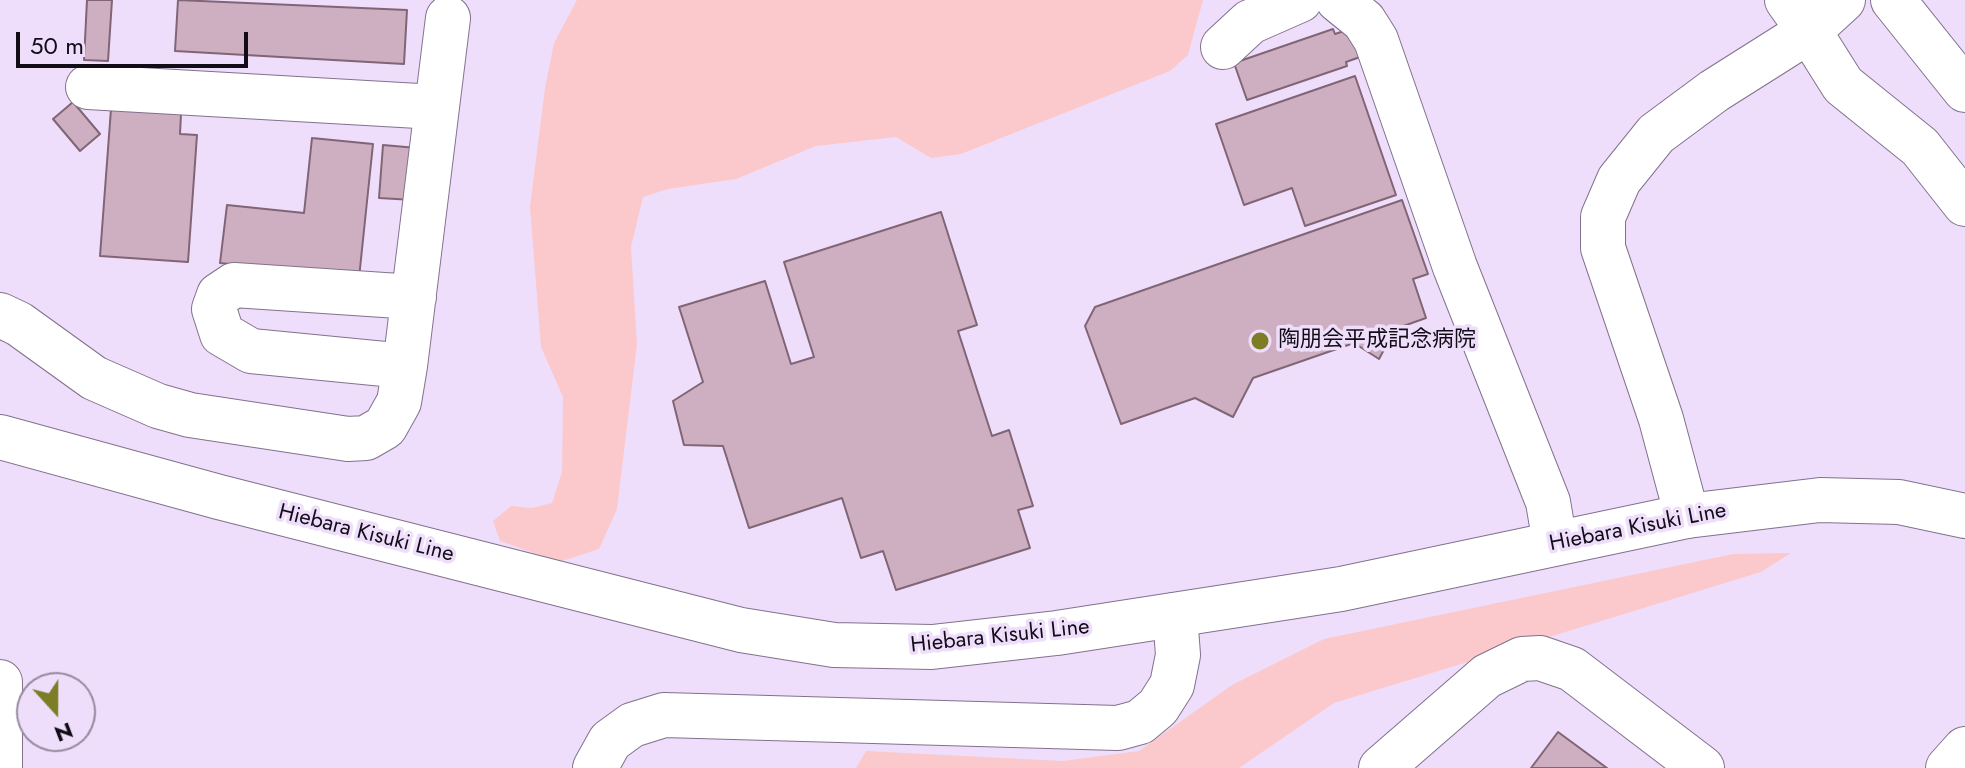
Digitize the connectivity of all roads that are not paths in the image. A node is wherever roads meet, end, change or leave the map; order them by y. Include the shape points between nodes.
1 (1300, 0) edge
2 (1338, 0) edge
3 (1843, 0) edge
4 (1893, 0) edge
5 (1798, 16) edge
6 (448, 18) dead end
7 (1223, 47) dead end
8 (88, 87) dead end
9 (1965, 90) edge
10 (436, 107) junction
11 (1965, 204) edge
12 (250, 284) junction
13 (414, 297) junction
14 (0, 315) edge
15 (355, 361) junction
16 (405, 366) junction
17 (0, 437) edge
18 (1687, 516) junction
19 (1965, 516) edge
20 (1555, 543) junction
21 (1175, 615) junction
22 (0, 682) edge
23 (1965, 749) edge
24 (0, 768) edge
25 (595, 768) edge
26 (1381, 768) edge
27 (1702, 768) edge
28 (1948, 768) edge

1 - 7 street via 1250,22
2 - 20 street via 1364,21 1376,40 1455,267 1548,502
3 - 5 street
4 - 9 street
5 - 11 street via 1843,85 1920,147
5 - 18 street via 1656,134 1619,180 1603,217 1603,248 1661,419
6 - 10 street
8 - 10 street
10 - 13 street
12 - 13 street
12 - 15 street
12 - 15 street via 226,288 215,301 215,322 227,340 251,351
13 - 16 street
14 - 16 street via 94,378 158,406 348,439 376,433 392,419
15 - 16 street
17 - 21 street, Hiebara Kisuki Line via 741,630 834,645 932,647
18 - 19 street, Hiebara Kisuki Line via 1820,500 1899,502
18 - 20 street, Hiebara Kisuki Line
20 - 21 street, Hiebara Kisuki Line via 1341,589
21 - 25 street via 1178,655 1172,685 1140,722 1118,728 664,715 632,725 610,741
22 - 24 street
23 - 28 street
26 - 27 street via 1487,676 1522,659 1540,658 1572,669

